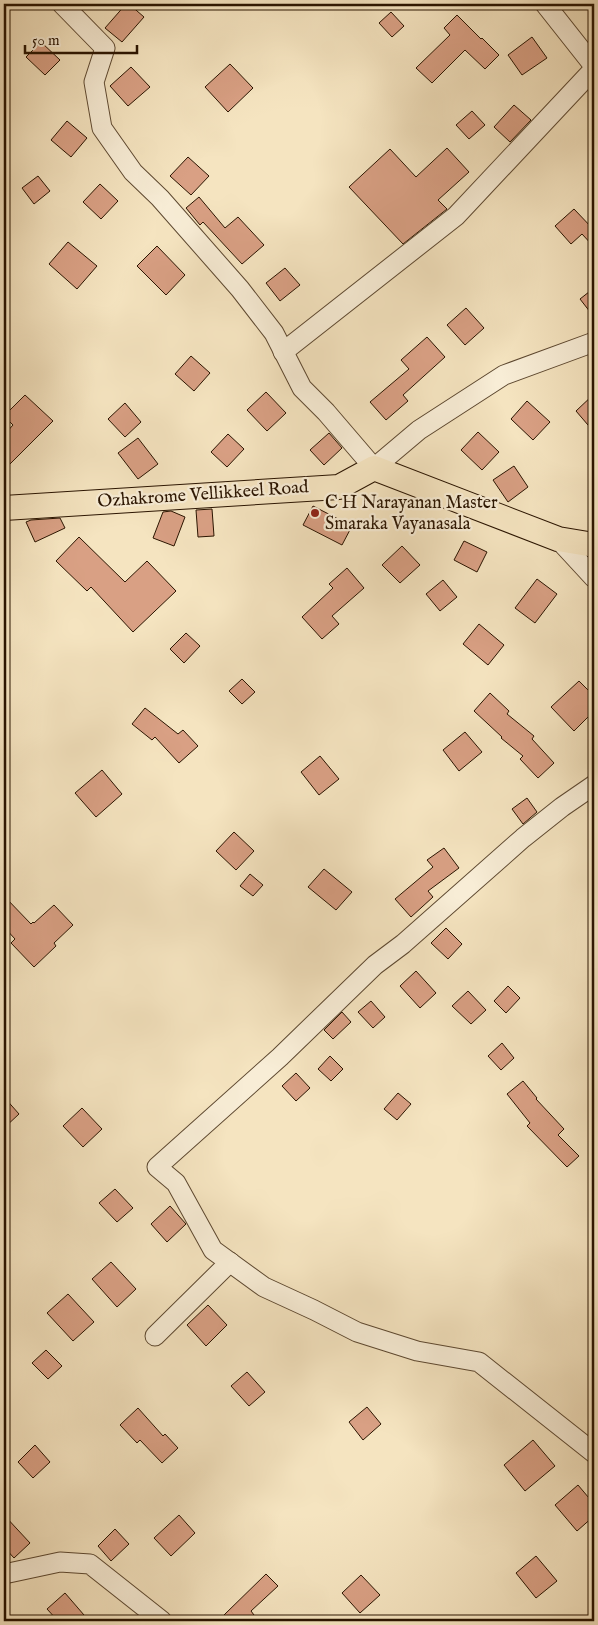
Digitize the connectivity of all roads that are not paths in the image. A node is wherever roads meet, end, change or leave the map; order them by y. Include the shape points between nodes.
1 (62, 4) edge
2 (545, 4) edge
3 (594, 67) edge
4 (594, 342) edge
5 (283, 352) junction
6 (374, 468) junction
7 (4, 508) edge
8 (558, 540) junction
9 (594, 545) edge
10 (594, 578) edge
11 (594, 785) edge
12 (230, 1262) junction
13 (155, 1336) dead end
14 (594, 1453) edge
15 (4, 1574) edge
16 (162, 1621) edge

1 - 5 street via 105,48 94,82 102,128 133,172 240,289 274,334
2 - 3 street
3 - 5 street via 456,216
4 - 6 street via 504,375 419,430
5 - 6 street via 302,388
6 - 7 main road, Ozhakrome Vellikkeel Road via 339,487
6 - 8 main road
8 - 9 main road
8 - 10 street
11 - 12 street via 562,806 403,944 375,964 280,1057 157,1166 176,1183 213,1250
12 - 13 street
12 - 14 street via 264,1287 357,1332 417,1351 478,1362
15 - 16 street via 60,1562 90,1564

